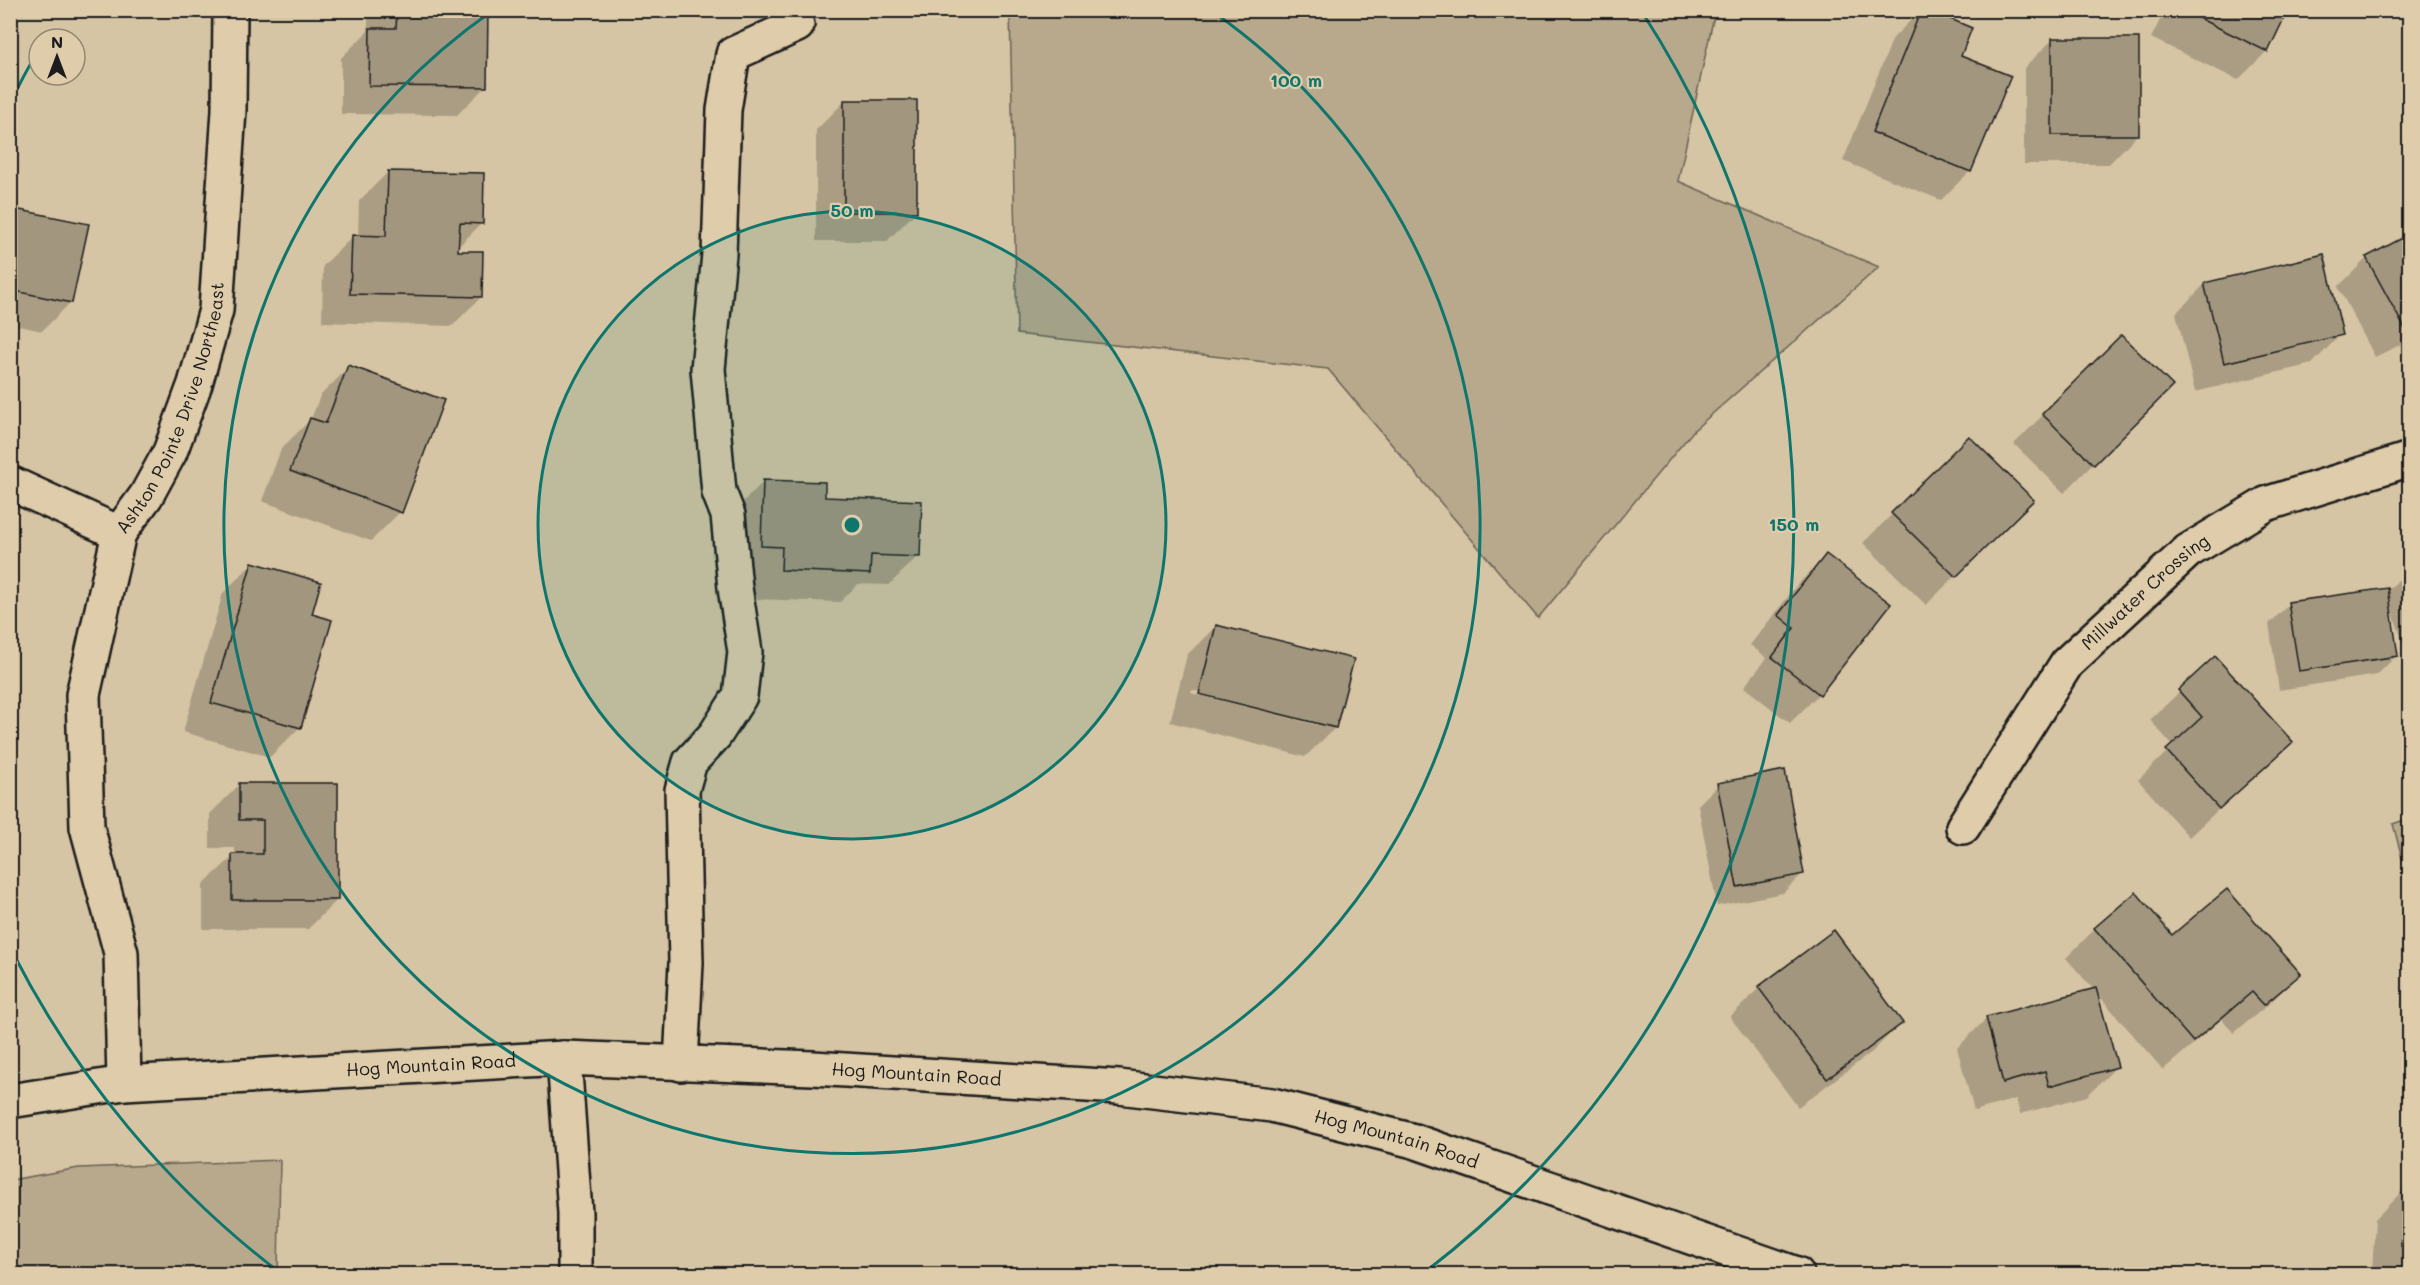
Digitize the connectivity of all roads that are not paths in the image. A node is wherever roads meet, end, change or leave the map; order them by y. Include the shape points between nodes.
1 (230, 10) edge
2 (797, 25) dead end
3 (2409, 459) edge
4 (10, 483) edge
5 (119, 533) junction
6 (1962, 827) dead end
7 (564, 1058) junction
8 (681, 1064) junction
9 (124, 1083) junction
10 (10, 1101) edge
11 (575, 1275) edge
12 (1797, 1275) edge

1 - 5 street, Ashton Pointe Drive Northeast via 230,110 216,310 170,452 146,496
2 - 8 street via 733,54 724,110 719,254 708,369 719,492 728,515 745,652 740,696 715,735 690,762 682,790 686,963
3 - 6 street, Millwater Crossing via 2266,504 2188,551 2067,663
4 - 5 street
5 - 9 street, Ashton Pointe Drive Northeast via 83,695 87,827 121,952
7 - 8 street, Hog Mountain Road
7 - 9 street, Hog Mountain Road
7 - 11 street via 575,1213
8 - 12 street, Hog Mountain Road via 1119,1087 1272,1105 1414,1141
9 - 10 street, Hog Mountain Road

